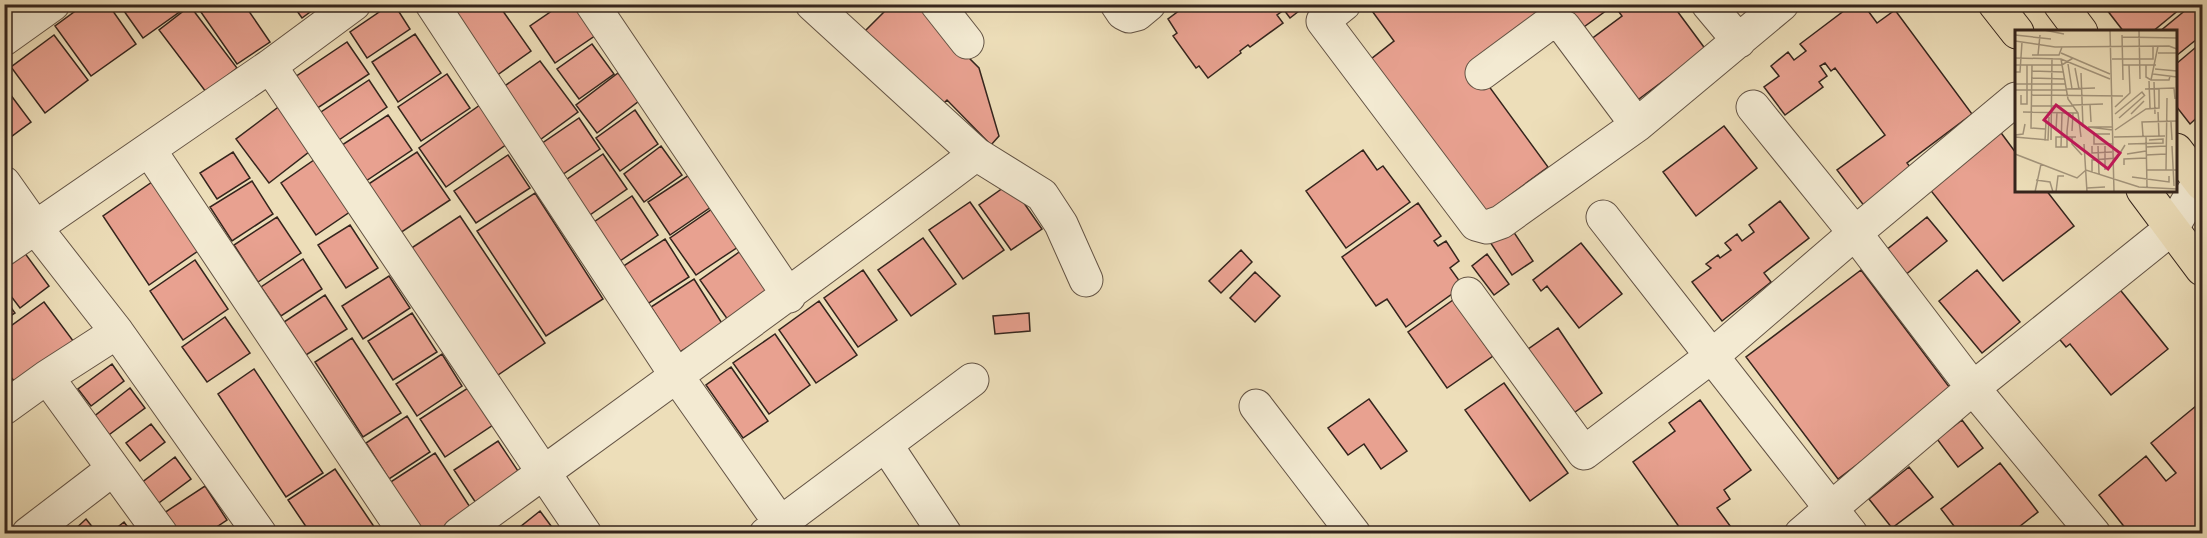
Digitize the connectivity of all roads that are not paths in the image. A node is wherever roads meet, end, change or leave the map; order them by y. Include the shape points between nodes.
1 (53, 4) edge
2 (354, 4) edge
3 (432, 4) edge
4 (592, 4) edge
5 (812, 4) edge
6 (937, 4) edge
7 (1117, 4) edge
8 (1149, 4) edge
9 (1344, 4) edge
10 (1708, 4) edge
11 (1782, 4) edge
12 (1995, 4) edge
13 (2060, 4) edge
14 (2015, 30) edge
15 (2080, 30) edge
16 (4, 39) edge
17 (1738, 41) junction
18 (967, 42) dead end
19 (270, 66) junction
20 (1482, 73) dead end
21 (2015, 100) edge
22 (1753, 107) dead end
23 (1637, 125) junction
24 (150, 151) junction
25 (2177, 152) edge
26 (976, 154) junction
27 (2202, 181) edge
28 (4, 183) edge
29 (2145, 192) edge
30 (1603, 217) dead end
31 (35, 227) junction
32 (2172, 228) junction
33 (1855, 233) junction
34 (4, 249) edge
35 (2202, 269) edge
36 (1086, 280) dead end
37 (1468, 294) dead end
38 (789, 296) junction
39 (117, 332) junction
40 (1712, 356) junction
41 (676, 375) junction
42 (48, 377) junction
43 (972, 380) dead end
44 (1973, 388) junction
45 (1256, 406) dead end
46 (4, 408) edge
47 (886, 445) junction
48 (113, 469) junction
49 (543, 473) junction
50 (1831, 509) junction
51 (41, 530) edge
52 (778, 530) edge
53 (161, 534) edge
54 (260, 534) edge
55 (406, 534) edge
56 (459, 534) edge
57 (585, 534) edge
58 (945, 534) edge
59 (1354, 534) edge
60 (1800, 534) edge
61 (1851, 534) edge
62 (2094, 534) edge

1 - 16 street
2 - 19 street
3 - 41 street
4 - 38 street
5 - 26 street
6 - 18 street
7 - 8 street via 1129,16
9 - 23 street via 1323,21 1476,224 1486,227 1501,222
10 - 17 street
11 - 17 street
12 - 14 main road
13 - 15 main road
17 - 23 street
19 - 24 street
19 - 49 street
20 - 23 street via 1547,25 1556,24 1564,27
21 - 33 street
22 - 33 street
24 - 31 street
24 - 55 street
25 - 27 main road
26 - 36 street via 1042,195 1061,224
26 - 38 street
27 - 32 street
28 - 31 street
29 - 32 main road
30 - 40 street
31 - 34 street
31 - 39 street
32 - 35 main road
32 - 44 street
33 - 40 street
33 - 44 street
37 - 40 street via 1584,453
38 - 41 street
39 - 42 street
39 - 54 street
40 - 50 street
41 - 49 street
41 - 52 street
42 - 46 street
42 - 48 street
43 - 47 street
44 - 50 street
44 - 62 street
45 - 59 street
47 - 52 street
47 - 58 street
48 - 51 street
48 - 53 street
49 - 56 street
49 - 57 street
50 - 60 street
50 - 61 street

